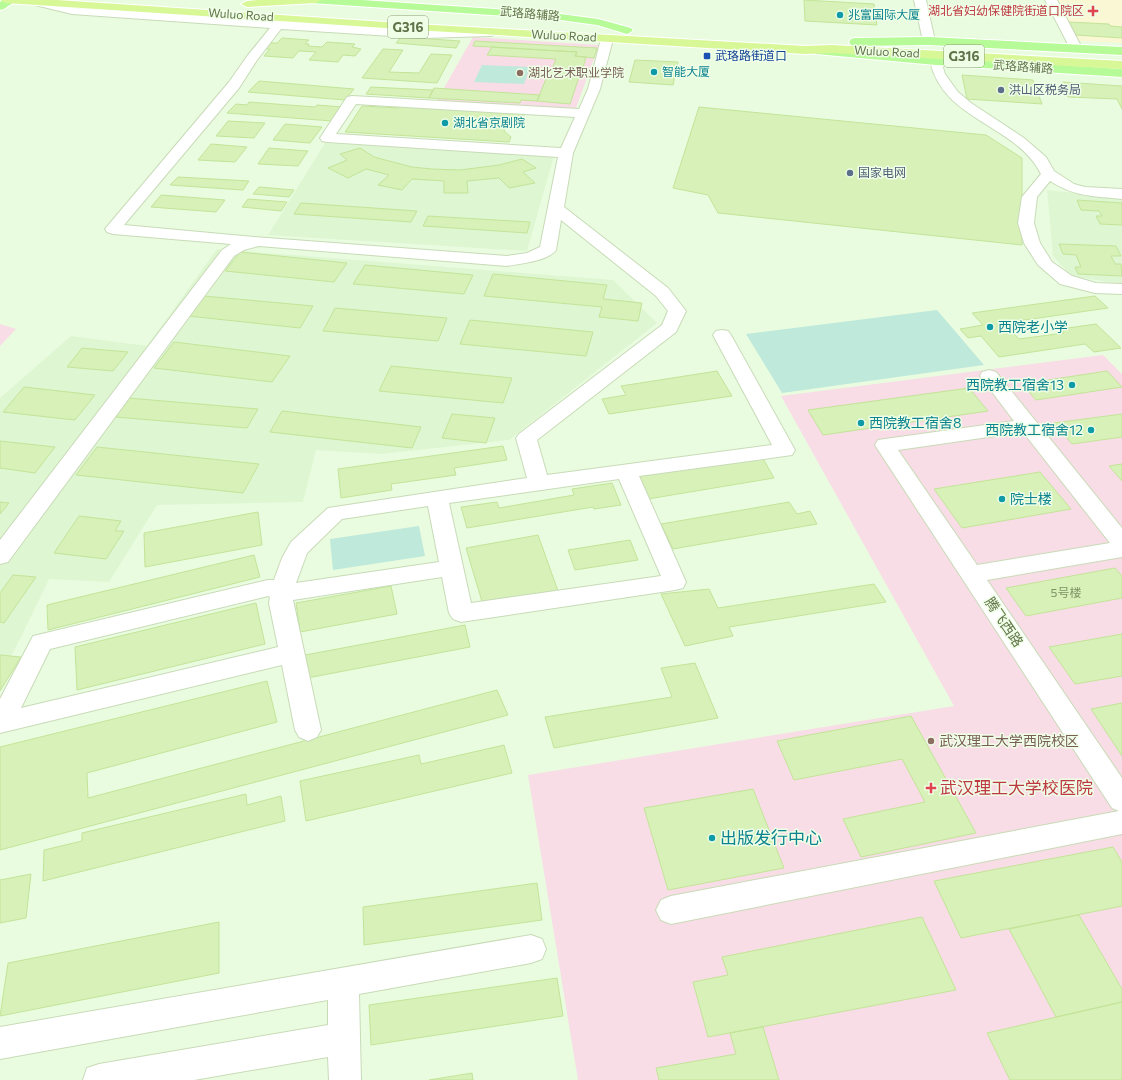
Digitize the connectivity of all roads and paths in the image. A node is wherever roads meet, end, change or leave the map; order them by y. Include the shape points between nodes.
1 (6, 0) edge
2 (11, 0) edge
3 (311, 0) edge
4 (315, 0) edge
5 (920, 0) edge
6 (1051, 0) edge
7 (35, 2) junction
8 (154, 5) edge
9 (226, 5) junction
10 (0, 7) edge
11 (212, 20) junction
12 (278, 25) junction
13 (627, 30) junction
14 (491, 32) junction
15 (607, 39) junction
16 (929, 41) junction
17 (834, 42) junction
18 (1076, 48) junction
19 (805, 50) junction
20 (1122, 51) edge
21 (1122, 58) edge
22 (936, 61) junction
23 (1122, 65) edge
24 (1122, 73) edge
25 (583, 113) junction
26 (566, 153) junction
27 (1048, 174) junction
28 (1122, 194) edge
29 (555, 208) junction
30 (259, 241) junction
31 (1122, 289) edge
32 (722, 335) dead end
33 (989, 376) dead end
34 (1029, 425) junction
35 (626, 471) junction
36 (539, 483) junction
37 (437, 498) junction
38 (1122, 544) edge
39 (1122, 549) edge
40 (0, 556) edge
41 (451, 568) junction
42 (972, 574) junction
43 (283, 590) junction
44 (292, 653) junction
45 (0, 723) edge
46 (308, 730) dead end
47 (1122, 800) edge
48 (1122, 822) edge
49 (671, 910) dead end
50 (531, 949) dead end
51 (343, 982) junction
52 (344, 1038) junction
53 (0, 1043) edge
54 (99, 1080) edge
55 (345, 1080) edge

1 - 2 highway, Wuluo Road / G316
2 - 7 highway, Wuluo Road / G316
2 - 10 main road
3 - 4 main road, 武珞路辅路
4 - 9 highway
4 - 13 main road, 武珞路辅路 via 554,16 598,22
5 - 16 street
6 - 18 street
7 - 8 highway, Wuluo Road / G316
7 - 11 street via 72,11
8 - 9 highway, Wuluo Road / G316
8 - 11 highway
8 - 14 highway, Wuluo Road / G316
9 - 13 highway, Wuluo Road / G316 via 461,22
11 - 12 street
12 - 14 street via 423,34
12 - 30 street via 234,85 113,229
13 - 17 highway, Wuluo Road / G316
14 - 15 highway, Wuluo Road / G316
15 - 19 highway, Wuluo Road / G316
15 - 25 street via 594,89
16 - 17 main road, 武珞路辅路
16 - 18 main road, 武珞路辅路
17 - 21 highway, Wuluo Road / G316
18 - 20 main road, 武珞路辅路
19 - 22 main road, 武珞路辅路
19 - 23 highway, Wuluo Road / G316 via 832,49
22 - 24 main road, 武珞路辅路
22 - 27 street via 938,74 953,95 1019,141 1041,160
25 - 26 street
25 - 26 street via 352,100 327,138
26 - 29 street
27 - 28 street via 1069,187
27 - 31 street via 1030,197 1026,223 1032,243 1046,265 1066,280 1095,288
29 - 30 street via 548,250 519,260
29 - 36 street via 662,292 677,311 670,328 526,438
30 - 40 street via 235,247 228,253
32 - 35 street via 785,450
33 - 34 street
34 - 38 street
34 - 42 street, 腾飞西路 via 885,445
35 - 36 street
35 - 41 street via 675,582 461,613
36 - 37 street
37 - 41 street
37 - 43 street via 336,513 296,552
39 - 42 street
41 - 43 street via 297,592
42 - 47 street, 腾飞西路
43 - 44 street via 281,603
43 - 45 street via 268,588 42,642
44 - 45 street
44 - 46 street
48 - 49 street
50 - 51 street
51 - 52 street
51 - 53 street
52 - 54 street
52 - 55 street

